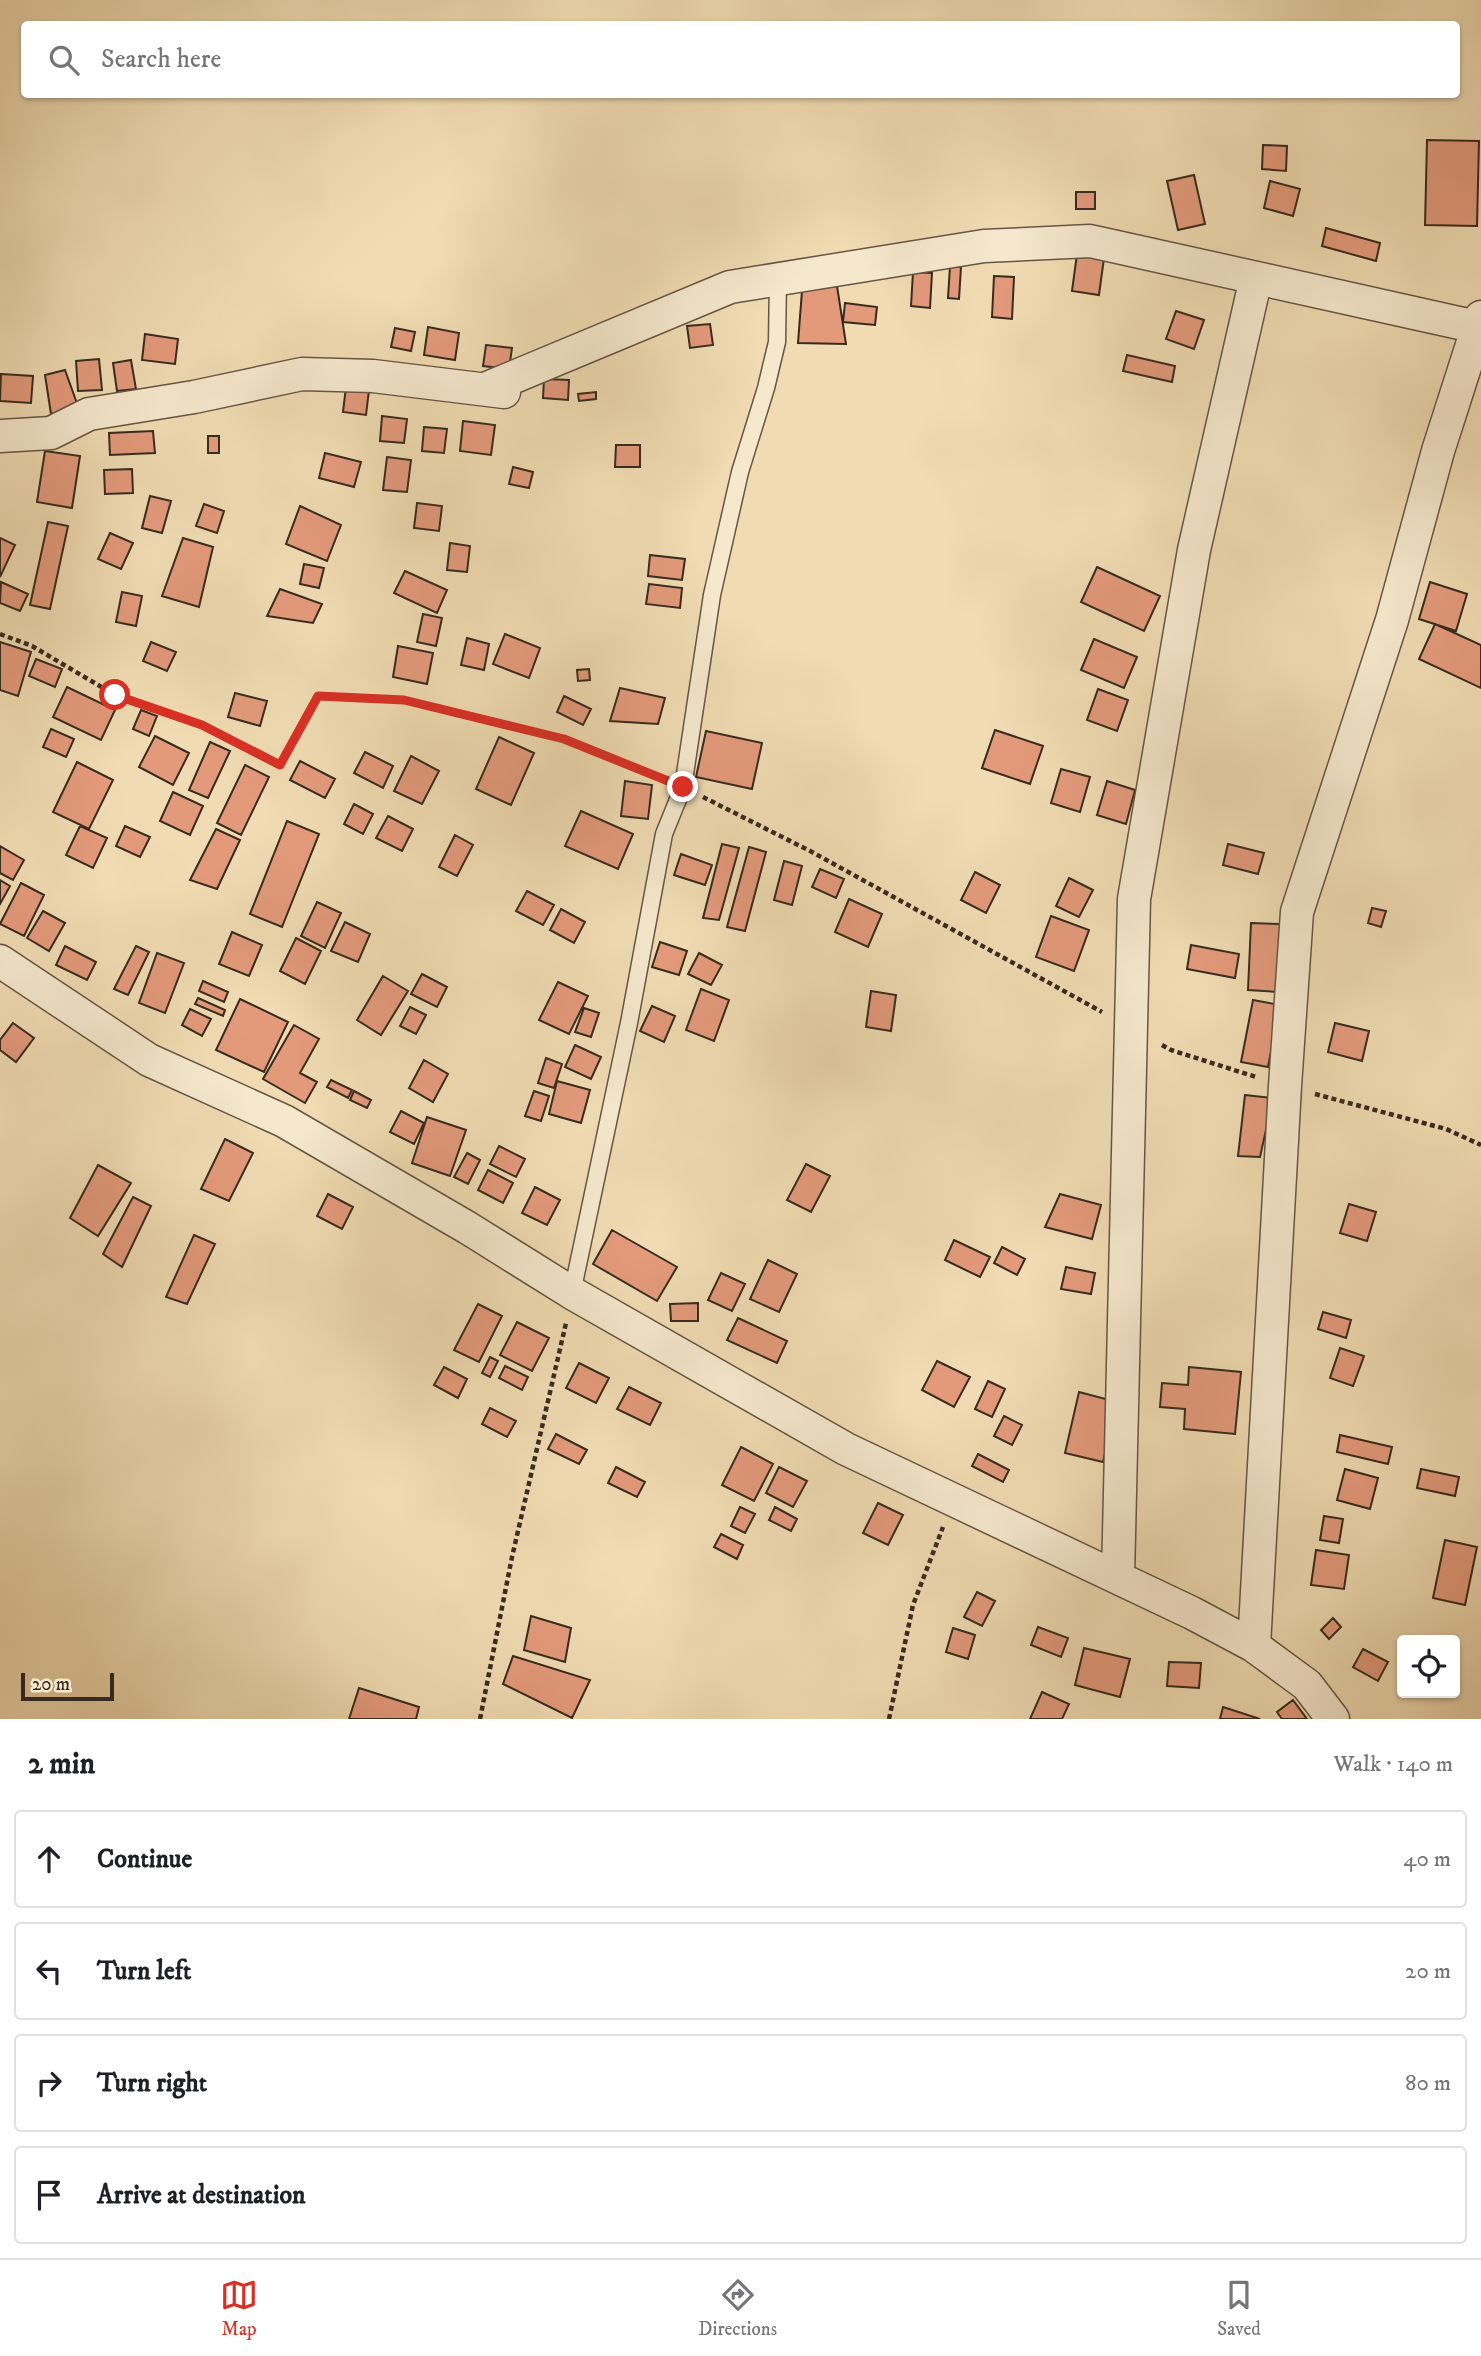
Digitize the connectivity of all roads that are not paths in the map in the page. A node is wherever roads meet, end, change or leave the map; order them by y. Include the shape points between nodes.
1 (1256, 278) junction
2 (778, 279) junction
3 (1479, 322) edge
4 (0, 436) edge
5 (0, 961) edge
6 (572, 1293) junction
7 (1118, 1577) junction
8 (1254, 1646) junction
9 (1334, 1719) edge

1 - 2 street via 1090,241 984,246
1 - 3 street
1 - 7 street via 1194,550 1134,899
2 - 4 street via 730,287 498,391 373,376 302,374 89,414 51,433
2 - 6 lane via 777,342 712,595 683,787 664,834
3 - 8 street via 1392,620 1297,912
5 - 6 street via 149,1060 284,1121
6 - 7 street via 846,1449
7 - 8 street
8 - 9 street via 1307,1685

